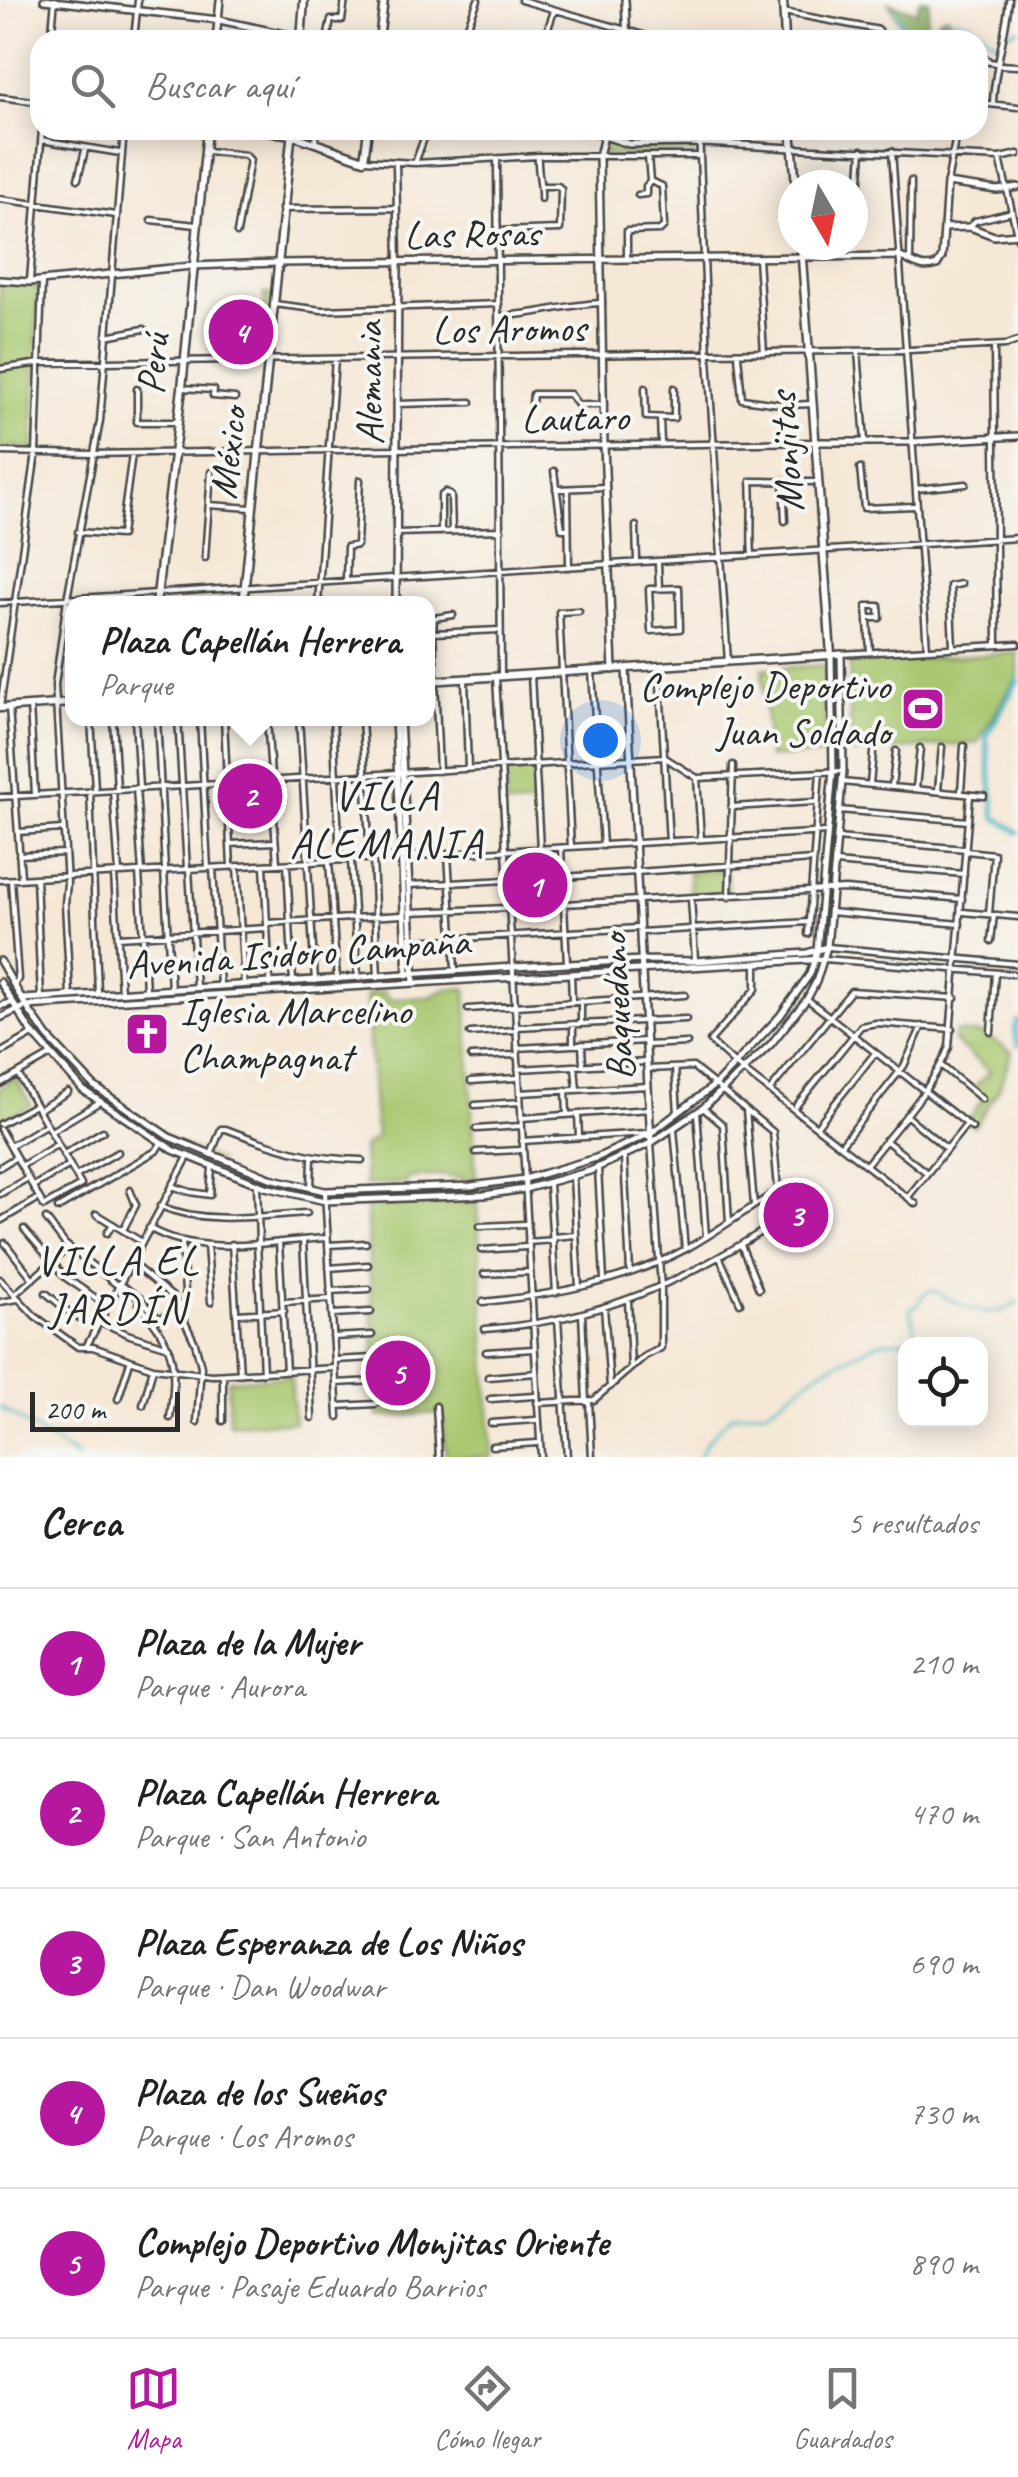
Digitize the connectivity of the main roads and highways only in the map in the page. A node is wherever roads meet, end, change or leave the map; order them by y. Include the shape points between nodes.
1 (304, 0) edge
2 (384, 0) edge
3 (782, 0) edge
4 (302, 30) edge
5 (380, 30) edge
6 (784, 30) edge
7 (206, 140) edge
8 (291, 140) edge
9 (310, 140) edge
10 (367, 140) edge
11 (792, 140) edge
12 (795, 170) edge
13 (802, 260) edge
14 (157, 596) edge
15 (244, 596) edge
16 (435, 681) edge
17 (65, 703) edge
18 (3, 708) edge

1 - 4 main road
2 - 5 main road
3 - 6 main road
7 - 14 main road, Perú
8 - 15 main road, México
9 - 10 main road via 364,160
11 - 12 main road
13 - 16 main road, Monjitas via 832,655
17 - 18 main road

